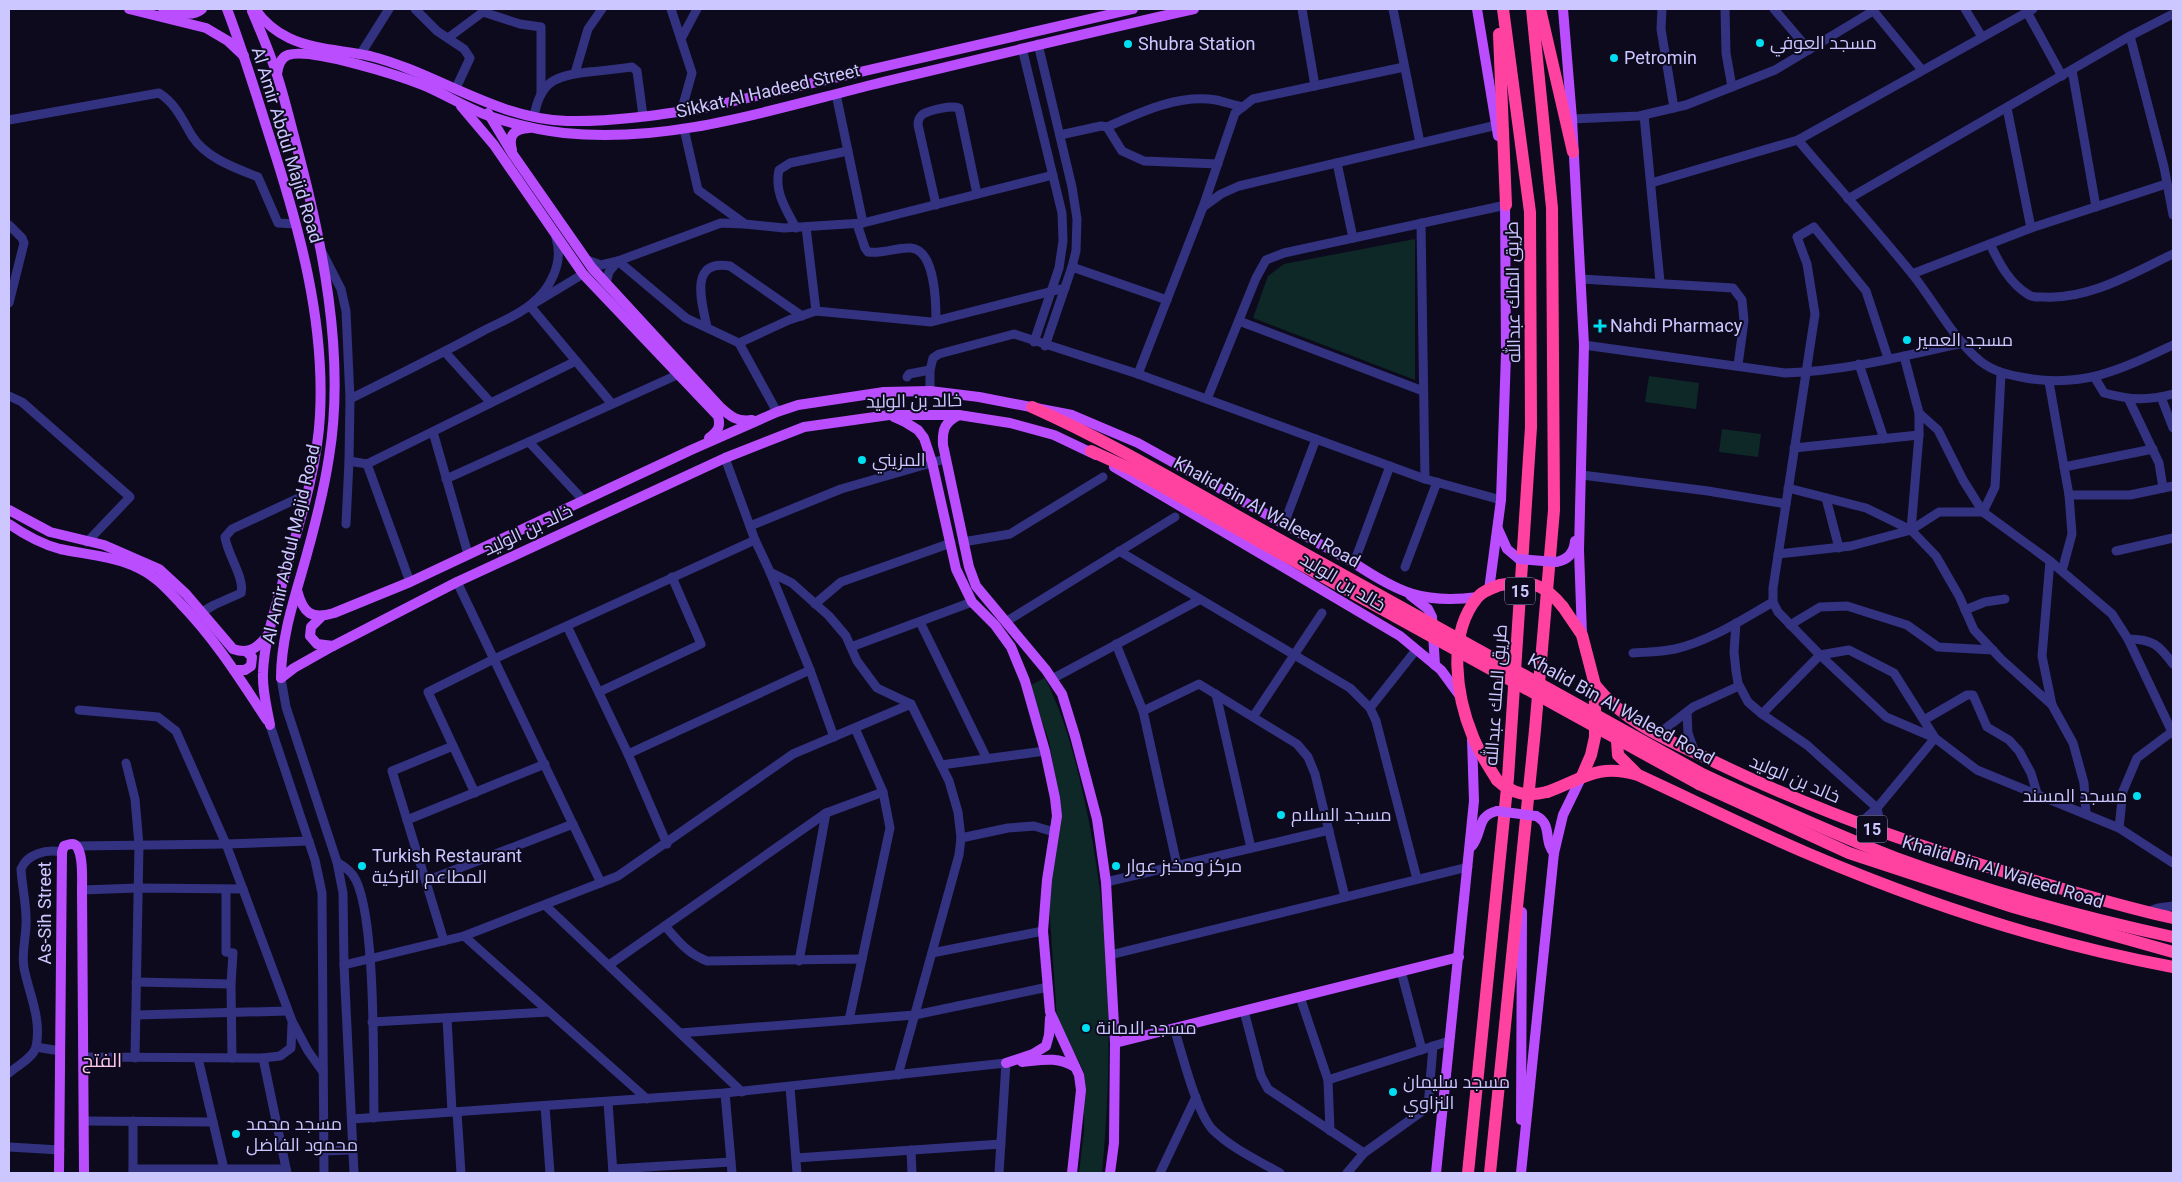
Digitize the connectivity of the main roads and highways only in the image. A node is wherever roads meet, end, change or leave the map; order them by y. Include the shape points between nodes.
1 (129, 9) edge
2 (163, 9) edge
3 (202, 9) edge
4 (227, 9) edge
5 (253, 9) edge
6 (1134, 9) edge
7 (1194, 9) edge
8 (1477, 9) edge
9 (1498, 9) edge
10 (1503, 9) edge
11 (1532, 9) edge
12 (1540, 9) edge
13 (1563, 9) edge
14 (1106, 12) edge
15 (245, 58) junction
16 (277, 74) junction
17 (457, 102) junction
18 (488, 104) junction
19 (488, 116) junction
20 (533, 122) junction
21 (1573, 152) junction
22 (512, 153) junction
23 (1506, 205) junction
24 (1032, 406) junction
25 (777, 412) junction
26 (959, 414) junction
27 (889, 415) junction
28 (691, 450) junction
29 (1090, 451) junction
30 (9, 510) edge
31 (1581, 522) junction
32 (9, 524) edge
33 (1498, 526) junction
34 (1267, 539) junction
35 (1495, 587) junction
36 (297, 590) junction
37 (1409, 594) junction
38 (1478, 596) junction
39 (321, 617) junction
40 (268, 635) junction
41 (1582, 635) junction
42 (333, 646) junction
43 (246, 652) junction
44 (1435, 665) junction
45 (234, 670) junction
46 (281, 678) joint
47 (1595, 686) junction
48 (1462, 699) junction
49 (1653, 732) junction
50 (1472, 735) junction
51 (1638, 775) junction
52 (1582, 776) junction
53 (1702, 780) junction
54 (1470, 848) junction
55 (1554, 853) junction
56 (1522, 857) junction
57 (2173, 918) edge
58 (2173, 937) edge
59 (2173, 952) edge
60 (1459, 957) junction
61 (2173, 968) edge
62 (1050, 1012) junction
63 (1115, 1043) junction
64 (1075, 1067) junction
65 (60, 1173) edge
66 (84, 1173) edge
67 (1072, 1173) edge
68 (1110, 1173) edge
69 (1436, 1173) edge
70 (1468, 1173) edge
71 (1490, 1173) edge
72 (1521, 1173) edge

1 - 15 main road via 206,28 228,41
2 - 3 main road via 189,14
4 - 15 main road, Al Amir Abdul Majid Road
5 - 16 main road, Al Amir Abdul Majid Road
5 - 18 main road, Sikkat Al Hadeed Street via 270,28 290,38 311,46 360,55 436,79
6 - 14 main road, Sikkat Al Hadeed Street
7 - 20 main road, Sikkat Al Hadeed Street via 707,125 608,134 564,133
8 - 23 main road via 1497,125
9 - 23 highway
10 - 70 highway, طريق الملك عبدالله / 15 via 1530,212 1532,427 1508,778
11 - 56 highway, 15 via 1552,208 1554,510
12 - 21 highway
13 - 21 main road
14 - 20 main road, Sikkat Al Hadeed Street via 681,112
15 - 40 main road, Al Amir Abdul Majid Road via 296,224 311,287 320,380 320,416 307,494
16 - 17 main road, Sikkat Al Hadeed Street via 282,59 290,54 309,53 421,84
16 - 36 main road, Al Amir Abdul Majid Road via 320,249 330,320 335,405 329,458
17 - 19 main road, Sikkat Al Hadeed Street
17 - 28 main road via 494,145 583,274 718,416 718,431
18 - 19 main road
18 - 20 main road, Sikkat Al Hadeed Street
19 - 20 main road, Sikkat Al Hadeed Street
19 - 22 main road
20 - 22 main road via 511,134
21 - 31 main road via 1584,345
22 - 25 main road via 606,283 732,418 750,420
23 - 33 main road via 1506,354
24 - 25 main road, خالد بن الوليد via 930,391 884,392 798,405
24 - 34 highway, Khalid Bin Al Waleed Road via 1134,456
24 - 37 main road, خالد بن الوليد via 1072,415 1117,433
25 - 28 main road, خالد بن الوليد
26 - 27 main road, خالد بن الوليد
26 - 29 main road, خالد بن الوليد via 1054,435
26 - 63 main road via 945,424 942,432 969,567 976,586 1062,694 1097,819 1106,882
27 - 42 main road, خالد بن الوليد via 804,427 725,458 458,582
27 - 62 main road via 918,430 924,438 956,569 972,602 1011,647 1026,681 1056,798 1057,816 1043,931
28 - 39 main road, خالد بن الوليد via 410,582
29 - 34 highway, Khalid Bin Al Waleed Road
29 - 44 main road, خالد بن الوليد via 1400,636
30 - 43 main road via 50,532 104,545 160,569 202,612 230,647
31 - 33 main road, bridge via 1572,553 1565,560 1556,562 1519,560 1503,544
31 - 41 main road
32 - 45 main road via 39,542 110,558 152,575 196,619
33 - 35 main road
34 - 53 highway, Khalid Bin Al Waleed Road, bridge
35 - 38 highway, خالد بن الوليد / 15
35 - 41 highway, خالد بن الوليد / 15, bridge via 1516,582 1534,584 1552,592
36 - 39 main road via 302,606
36 - 46 main road, Al Amir Abdul Majid Road via 284,638
37 - 38 main road, خالد بن الوليد via 1453,600
37 - 44 main road via 1428,609 1432,617
38 - 48 highway, خالد بن الوليد via 1459,632 1458,673
39 - 42 main road via 311,627 310,636 316,644
40 - 43 main road via 259,646
40 - 45 main road, Al Amir Abdul Majid Road via 262,674 270,725
41 - 47 highway, خالد بن الوليد / 15
42 - 46 main road, خالد بن الوليد
43 - 45 main road via 252,658 251,666 245,670
44 - 48 main road, خالد بن الوليد
47 - 49 highway, خالد بن الوليد / 15 via 1609,703
47 - 52 highway, خالد بن الوليد / 15 via 1595,737
48 - 50 highway, خالد بن الوليد
49 - 51 highway via 1631,730 1617,741 1618,754
49 - 57 highway, خالد بن الوليد / 15 via 1754,782 1858,825 1951,857
50 - 52 highway, خالد بن الوليد, bridge via 1497,780 1507,789 1520,793 1547,792
50 - 54 main road via 1474,801
51 - 52 highway, خالد بن الوليد via 1622,770 1605,770
51 - 61 highway, خالد بن الوليد via 1808,854 1893,888 2022,932
52 - 55 main road via 1563,815
53 - 58 highway, Khalid Bin Al Waleed Road via 1897,858 2069,912
53 - 59 highway, Khalid Bin Al Waleed Road via 1848,853 2013,907
54 - 55 main road, bridge via 1478,836 1482,819 1497,811 1536,816 1545,823 1548,844
54 - 60 main road
55 - 72 main road
56 - 71 highway, 15
56 - 72 main road
60 - 63 main road
60 - 69 main road
62 - 64 main road
62 - 64 main road via 1046,1046 1006,1063 1047,1059 1064,1060
63 - 68 main road via 1114,1143
64 - 67 main road via 1080,1074 1082,1090
65 - 66 main road, As-Sih Street via 62,852 64,846 74,845 80,851 82,890

